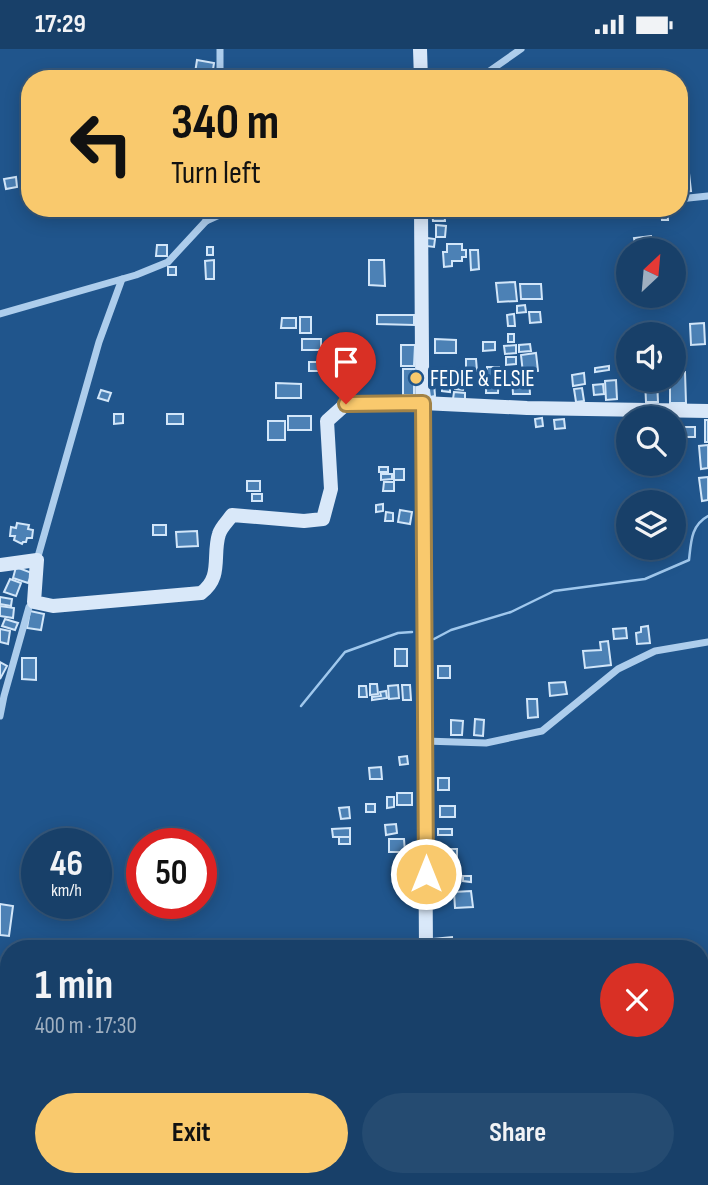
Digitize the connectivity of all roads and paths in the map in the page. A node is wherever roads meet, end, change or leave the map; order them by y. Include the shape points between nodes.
1 (220, 49) edge
2 (420, 49) edge
3 (521, 49) edge
4 (220, 70) edge
5 (421, 70) edge
6 (491, 70) edge
7 (708, 196) edge
8 (688, 198) edge
9 (206, 217) edge
10 (215, 217) edge
11 (421, 217) edge
12 (206, 221) junction
13 (122, 279) junction
14 (0, 314) edge
15 (423, 403) junction
16 (708, 411) edge
17 (37, 560) junction
18 (0, 565) edge
19 (34, 602) junction
20 (708, 642) edge
21 (0, 716) edge
22 (425, 741) junction
23 (426, 940) edge

1 - 4 street
2 - 5 street
3 - 6 street
7 - 8 street
9 - 12 street
10 - 12 street
11 - 15 street
12 - 13 street via 168,262
13 - 14 street
13 - 17 street via 99,342
15 - 16 street
15 - 19 street via 346,404 327,421 331,489 323,519 232,515 219,532 214,577 201,593 53,606
15 - 22 street
17 - 18 street
17 - 19 street
19 - 21 street
20 - 22 street via 655,651 618,669 542,731 486,743
22 - 23 street

